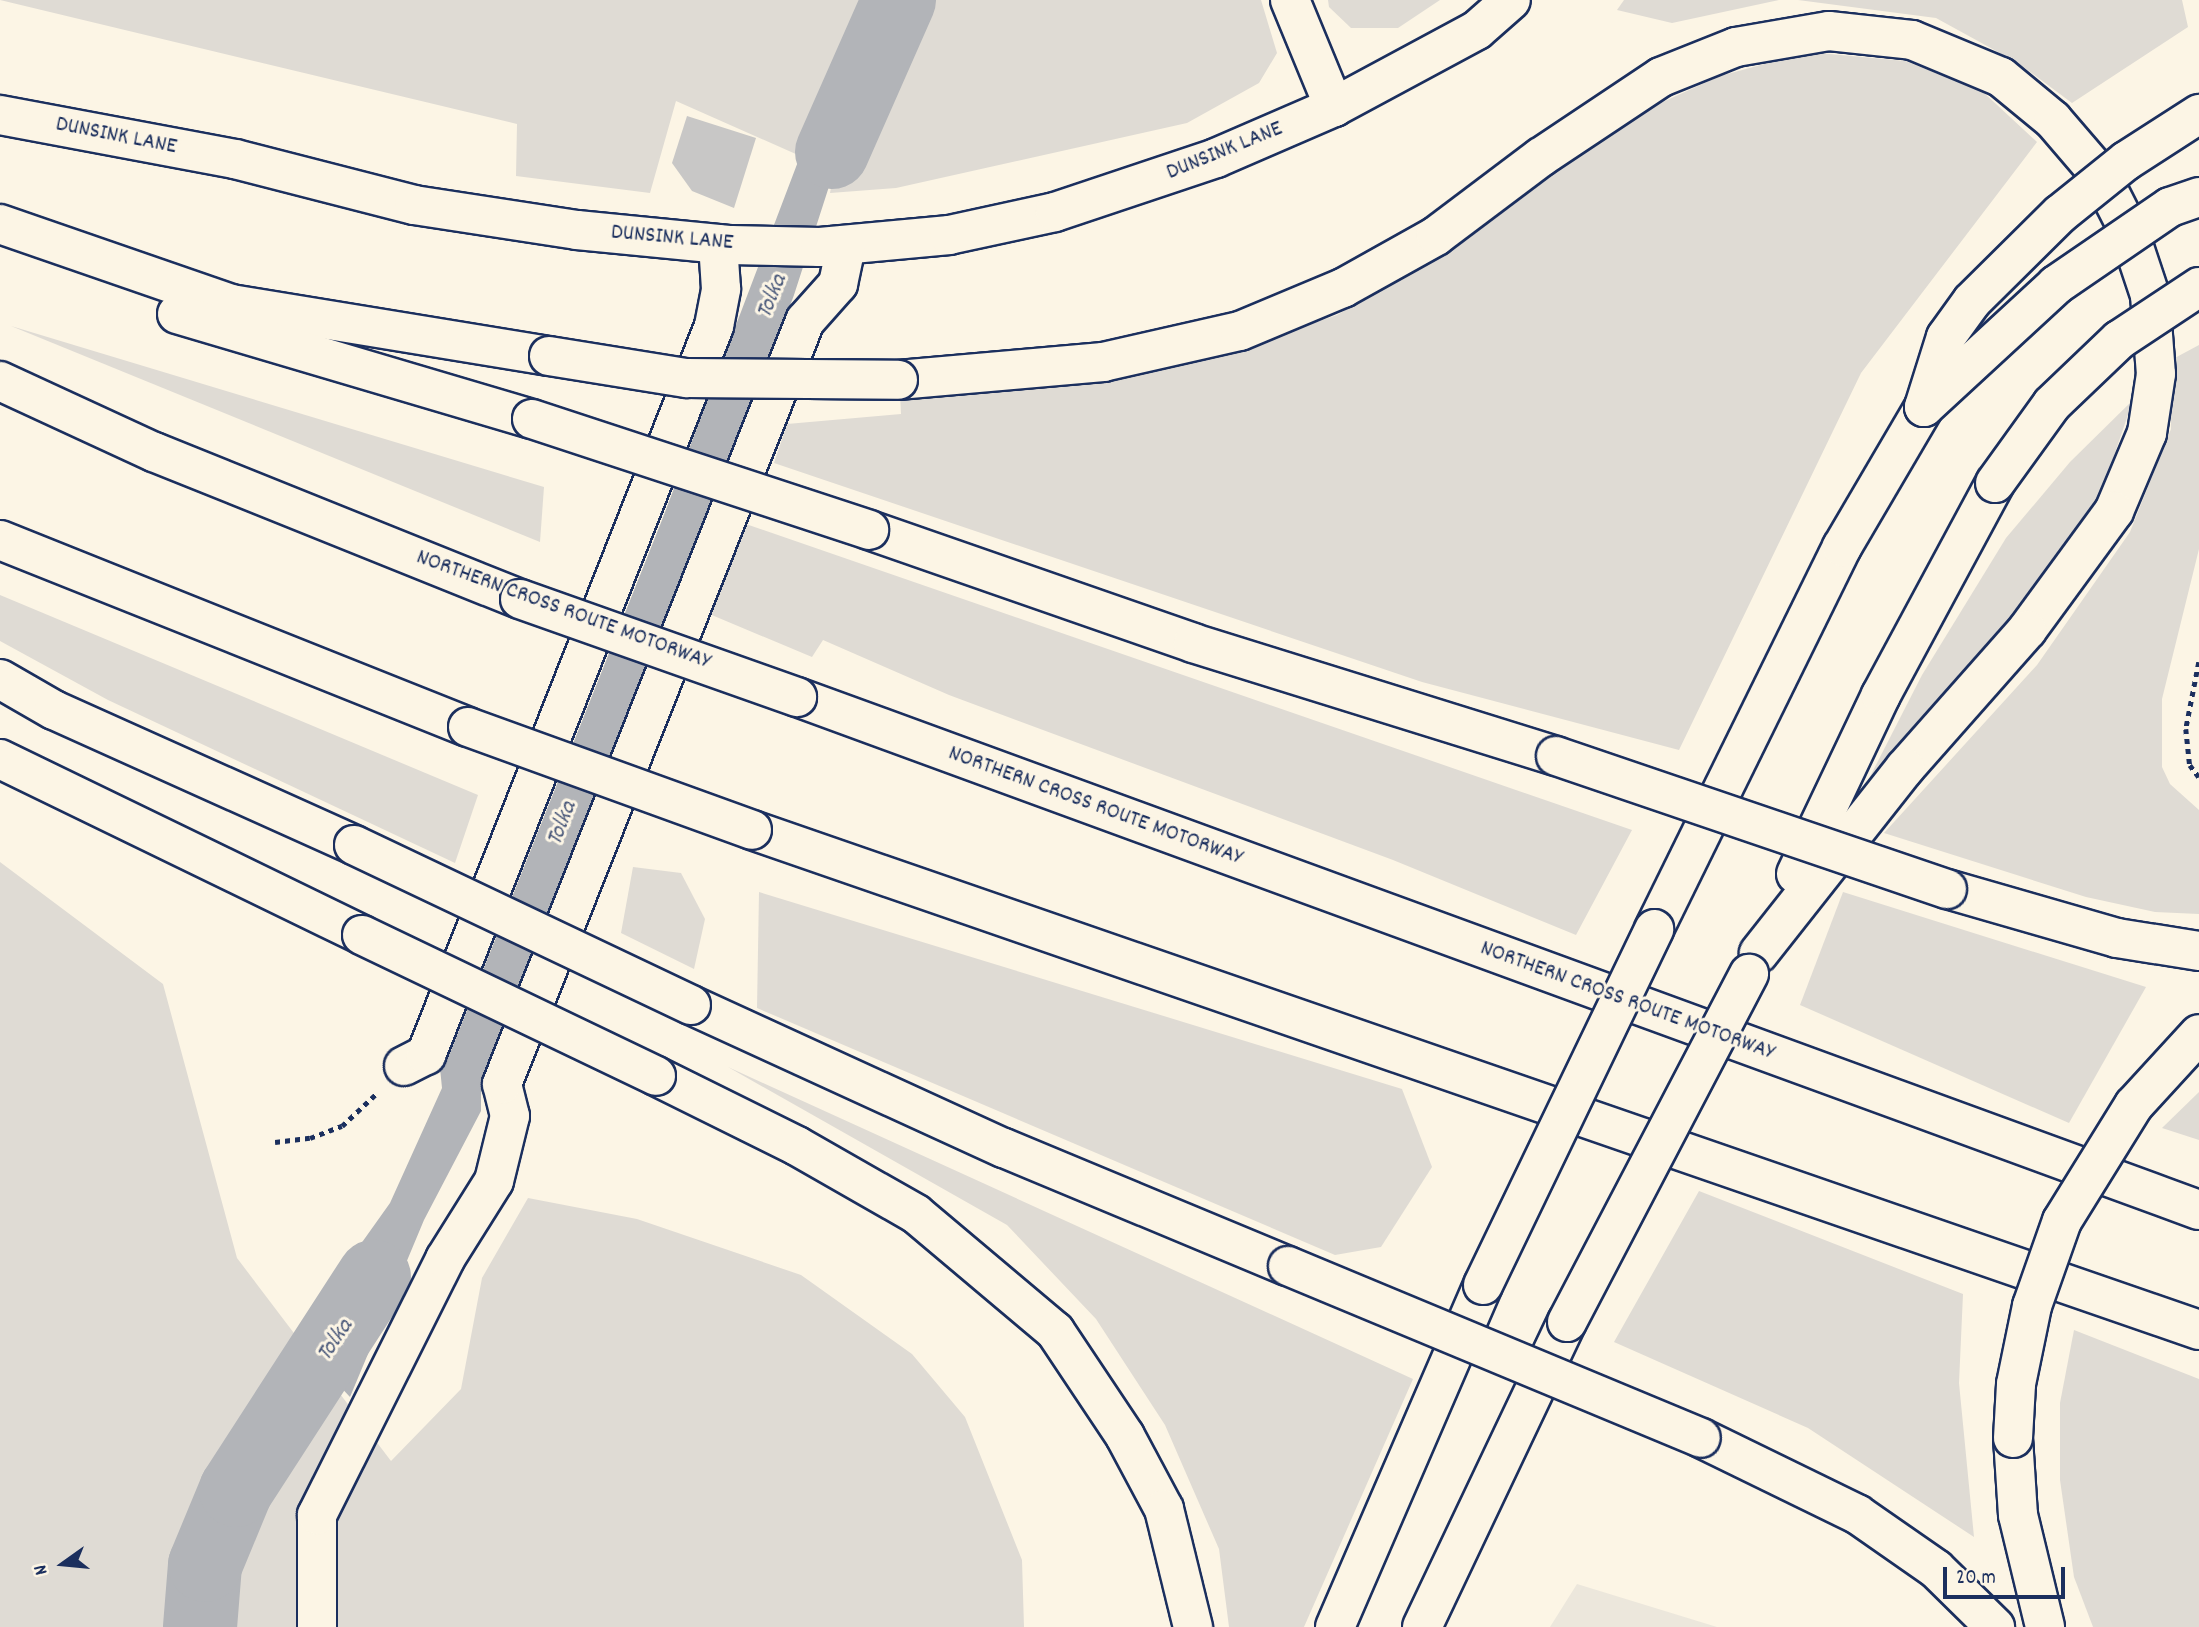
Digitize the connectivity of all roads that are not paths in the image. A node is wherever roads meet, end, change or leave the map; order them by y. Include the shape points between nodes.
1 (1290, 0) edge
2 (1511, 0) edge
3 (1334, 107) junction
4 (2199, 114) edge
5 (0, 115) edge
6 (2199, 197) edge
7 (0, 225) edge
8 (725, 244) junction
9 (833, 247) junction
10 (0, 252) edge
11 (2199, 287) edge
12 (0, 381) edge
13 (1924, 407) junction
14 (0, 540) edge
15 (0, 679) edge
16 (0, 759) edge
17 (2199, 951) edge
18 (1754, 963) junction
19 (2199, 1034) edge
20 (404, 1066) road end
21 (2199, 1210) edge
22 (2199, 1330) edge
23 (317, 1627) edge
24 (1193, 1627) edge
25 (1335, 1627) edge
26 (1422, 1627) edge
27 (1995, 1627) edge
28 (2045, 1627) edge

1 - 3 main road
2 - 3 main road, DUNSINK LANE via 1477,30
3 - 9 main road, DUNSINK LANE via 1216,158 1055,212 949,235
4 - 13 main road, bridge via 2126,161 2060,214 1972,302 1946,337
5 - 8 main road, DUNSINK LANE via 235,159 414,205 577,230
6 - 13 main road, bridge via 2170,208 2056,285
7 - 18 main road, bridge via 231,304 687,378 898,380 1103,362 1240,331 1343,288 1436,236 1541,157 1661,77 1736,47 1829,31 1912,40 2001,77 2053,120 2101,176 2128,229 2150,296 2156,373 2147,433 2114,511 2027,630 1905,768
8 - 9 main road, DUNSINK LANE
8 - 20 main road via 714,326 426,1055
9 - 23 main road via 838,284 805,321 502,1084 510,1116 494,1181 445,1259 317,1515
10 - 17 main road, bridge via 247,338 532,419 1193,643 1556,756 1947,889 2117,938
11 - 18 main road, bridge via 2119,340 2052,404 1995,483 1881,695
12 - 21 main road, NORTHERN CROSS ROUTE MOTORWAY, bridge via 154,452 520,599
13 - 25 main road, bridge via 1881,475 1654,929 1483,1285
14 - 22 main road, bridge via 468,727 752,830
15 - 27 main road, bridge via 54,709 1004,1148 1701,1438 1857,1514 1936,1569
16 - 24 main road, bridge via 797,1146 916,1214 1055,1331 1125,1436 1164,1509
18 - 26 main road, bridge via 1567,1322
19 - 28 main road, bridge via 2134,1105 2062,1221 2032,1306 2016,1384 2014,1438 2018,1515

